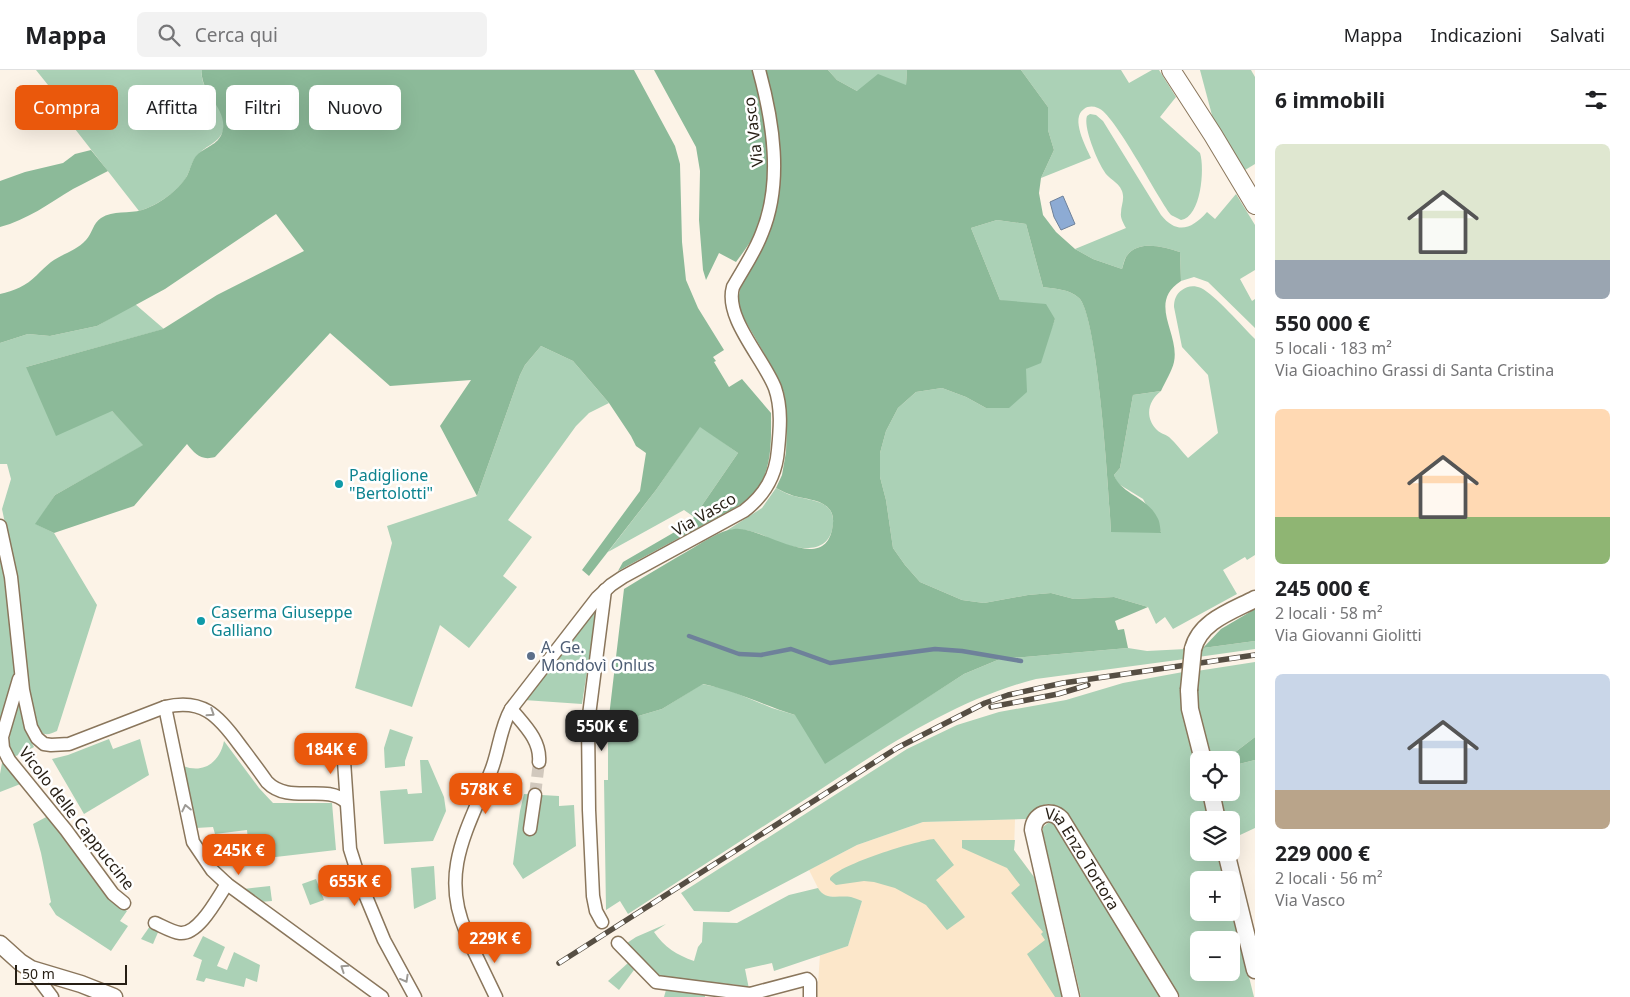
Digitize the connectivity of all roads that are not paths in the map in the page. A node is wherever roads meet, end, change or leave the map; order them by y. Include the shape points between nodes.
1 (759, 70) edge
2 (1170, 70) edge
3 (1255, 205) edge
4 (0, 526) edge
5 (605, 590) junction
6 (1255, 599) edge
7 (21, 664) junction
8 (165, 707) junction
9 (511, 709) junction
10 (343, 746) dead end
11 (1201, 751) edge
12 (539, 762) tunnel mouth
13 (535, 795) tunnel mouth
14 (346, 802) junction
15 (530, 829) dead end
16 (1228, 861) edge
17 (227, 884) junction
18 (124, 904) dead end
19 (602, 922) dead end
20 (154, 923) dead end
21 (618, 943) dead end
22 (0, 944) edge
23 (30, 969) junction
24 (1255, 970) edge
25 (52, 997) edge
26 (114, 997) edge
27 (382, 997) edge
28 (415, 997) edge
29 (496, 997) edge
30 (810, 997) edge
31 (1071, 997) edge
32 (1170, 997) edge

1 - 5 street, Via Vasco via 770,117 774,171 772,194 764,230 731,296 736,318 768,373 778,398 780,428 774,471 764,493 744,511
2 - 3 main road
4 - 7 street via 11,577
5 - 9 street, Via Vasco
5 - 19 street via 588,723 593,896
6 - 11 street, bridge via 1210,624 1200,634 1193,649 1190,709
7 - 8 street via 31,727 37,738 46,744 64,745 79,741
7 - 18 street, Vicolo delle Cappuccine via 2,737 4,751
8 -> 14 street via 188,705 215,715 276,790 336,795
17 -> 8 street via 212,870 193,842
9 - 12 street via 535,740
9 - 29 street, Via Vasco via 491,771 470,816 455,868 457,908
10 - 14 street
13 - 15 street
14 -> 28 street via 350,849 362,887 384,940
16 - 24 street
17 - 20 street via 200,924 192,930 179,933
27 -> 17 street
21 - 30 street via 656,982 750,994 806,979 811,985
22 - 23 street
23 - 25 street
23 - 26 street
31 - 32 street, Via Enzo Tortora via 1034,830 1038,818 1048,812 1061,820

